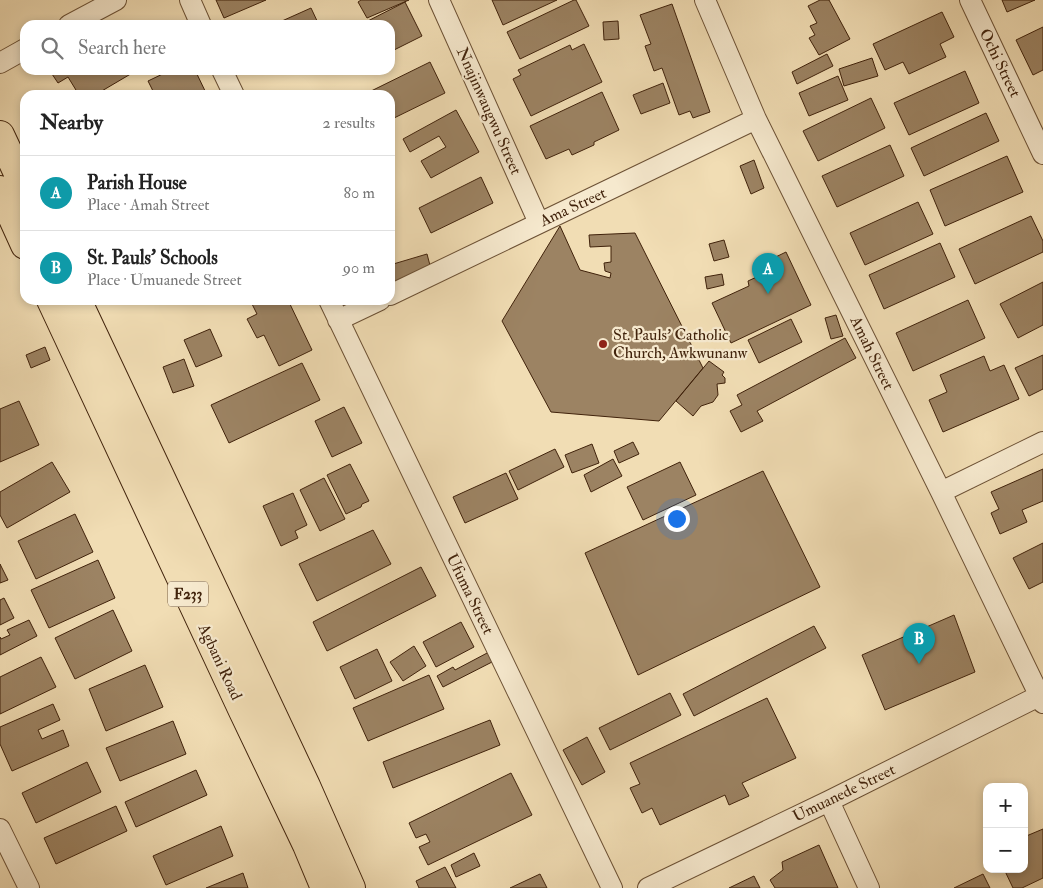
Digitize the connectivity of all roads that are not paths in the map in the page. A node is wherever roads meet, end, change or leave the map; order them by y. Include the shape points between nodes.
1 (116, 0) edge
2 (190, 0) edge
3 (439, 0) edge
4 (706, 0) edge
5 (970, 0) edge
6 (78, 20) edge
7 (199, 20) edge
8 (20, 52) edge
9 (0, 63) edge
10 (224, 75) edge
11 (232, 90) edge
12 (756, 119) junction
13 (0, 135) edge
14 (1043, 154) edge
15 (20, 177) edge
16 (0, 190) edge
17 (539, 223) junction
18 (20, 234) edge
19 (395, 293) edge
20 (52, 305) edge
21 (79, 305) edge
22 (331, 305) edge
23 (370, 305) edge
24 (338, 320) junction
25 (1043, 442) edge
26 (941, 492) junction
27 (1041, 700) edge
28 (829, 801) junction
29 (0, 829) edge
30 (29, 888) edge
31 (325, 888) edge
32 (351, 888) edge
33 (612, 888) edge
34 (648, 888) edge
35 (869, 888) edge

1 - 6 street
2 - 7 street
3 - 17 street, Nnajinwaugwu Street
4 - 12 street, Amah Street
5 - 14 street, Ochi Street
8 - 9 street
10 - 11 street
12 - 17 street, Ama Street
12 - 26 street, Amah Street
13 - 15 main road
16 - 18 main road
17 - 19 street, Ama Street
20 - 31 main road, Agbani Road / F233
21 - 32 main road, Agbani Road / F233
22 - 24 street, Ufuma Street
23 - 24 street
24 - 33 street, Ufuma Street
25 - 26 street
26 - 27 street, Amah Street
27 - 28 street, Umuanede Street
28 - 34 street, Umuanede Street
28 - 35 street
29 - 30 street

